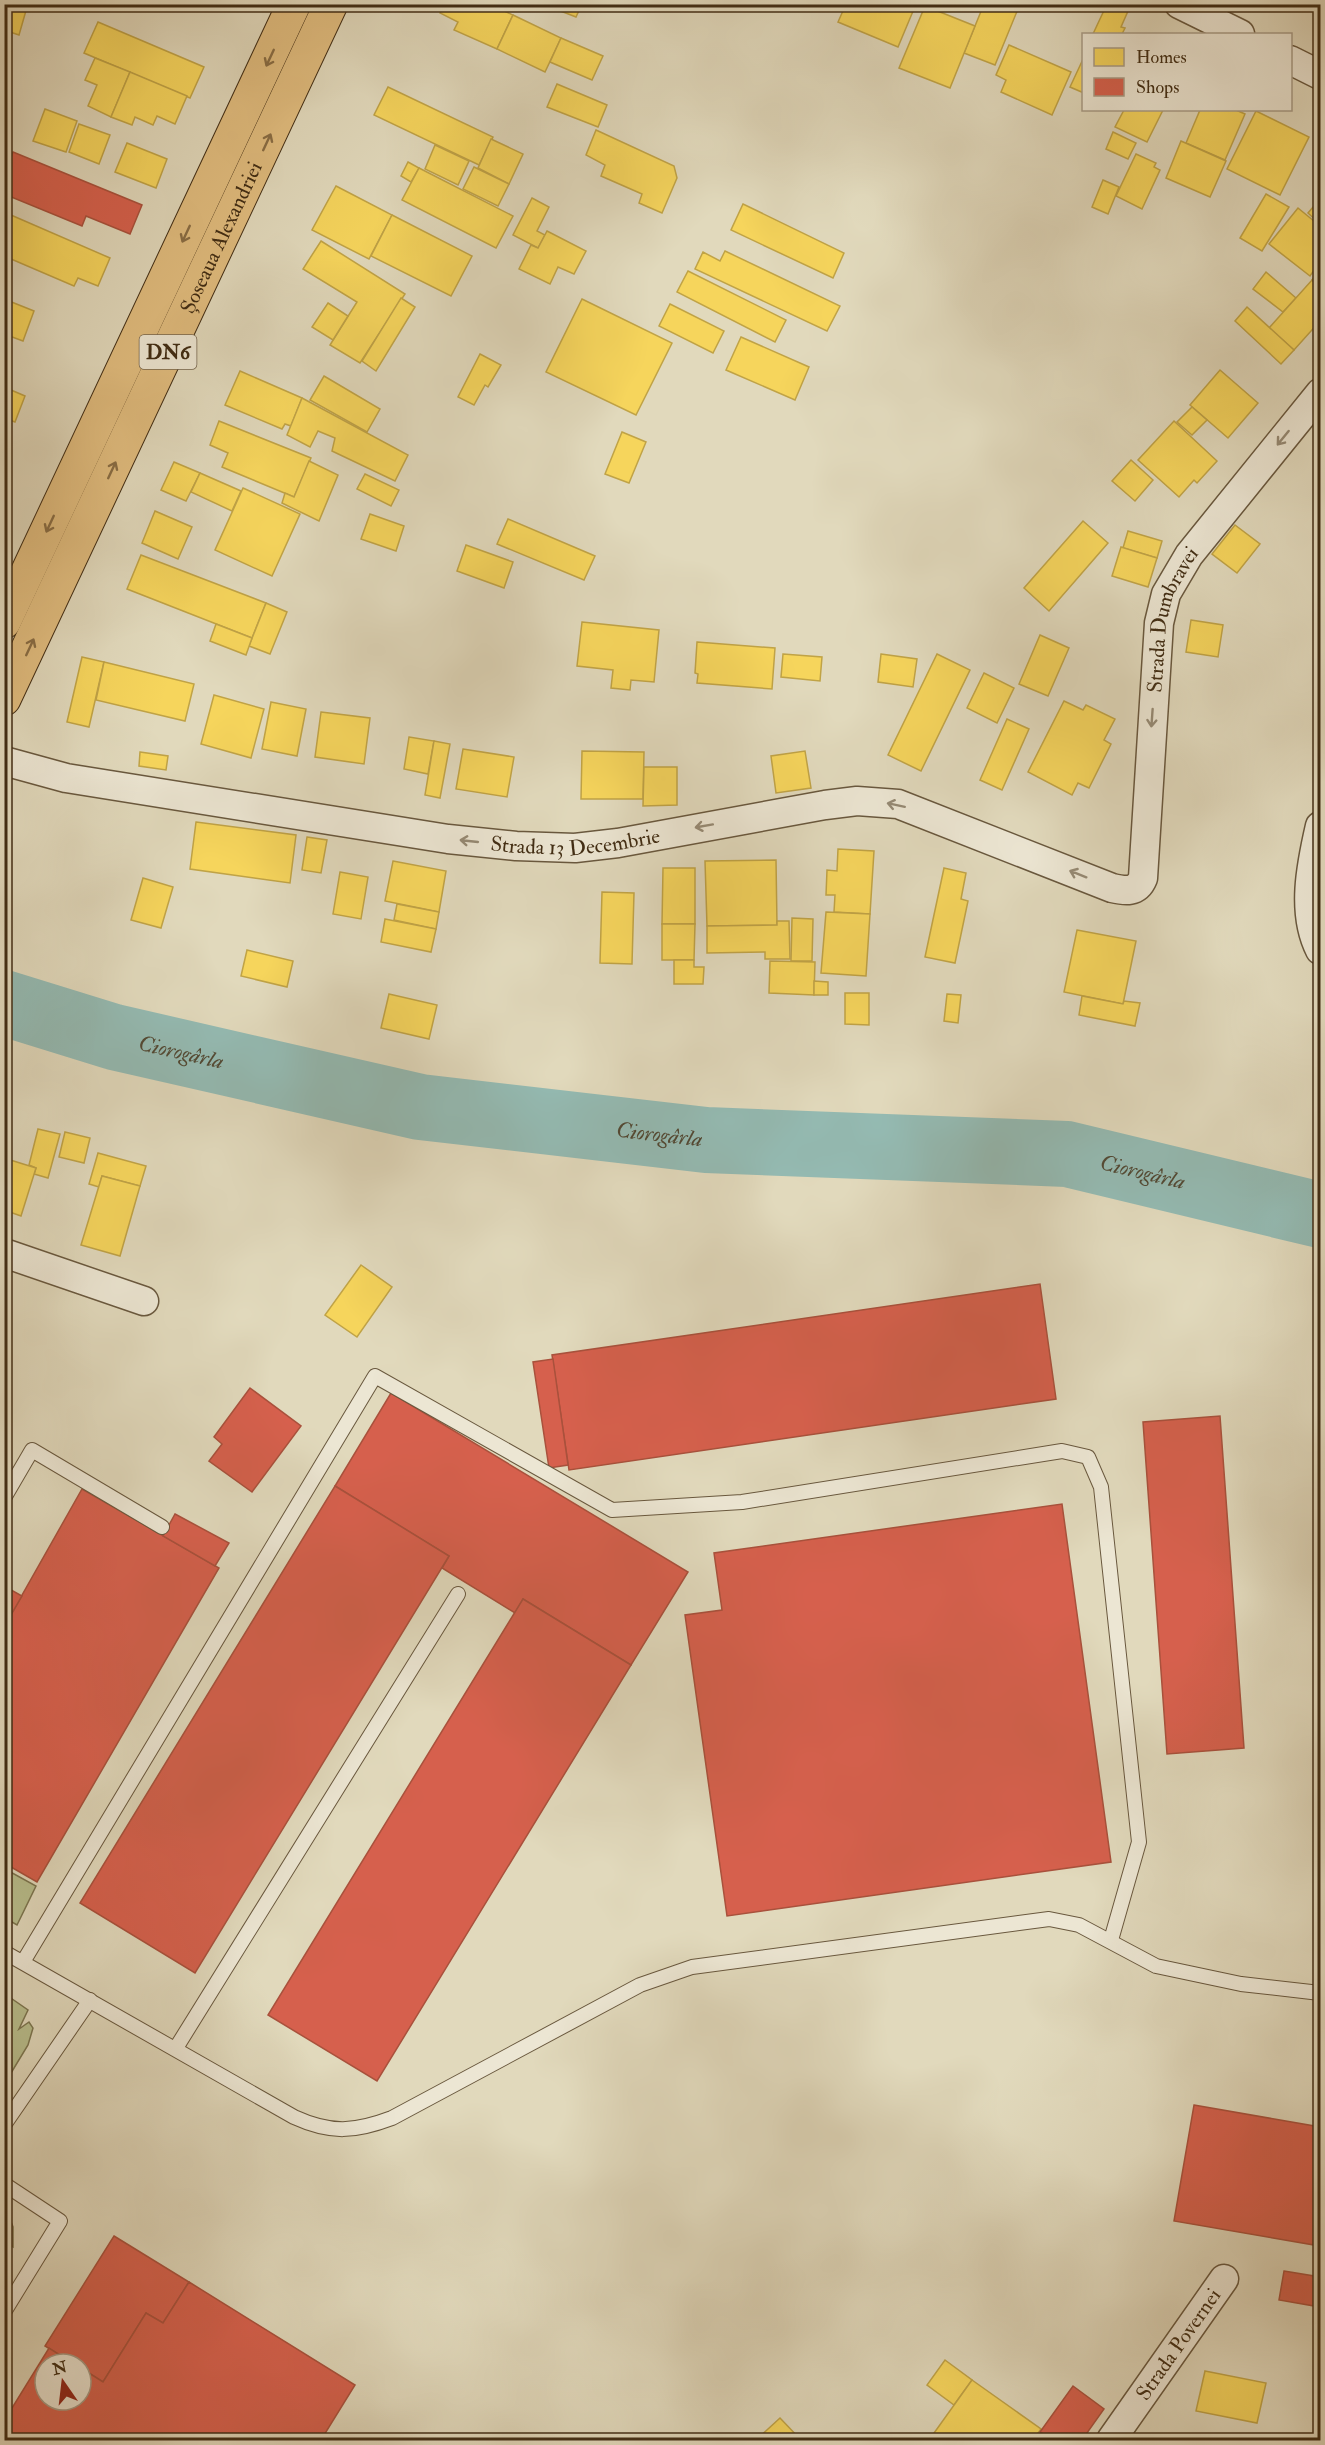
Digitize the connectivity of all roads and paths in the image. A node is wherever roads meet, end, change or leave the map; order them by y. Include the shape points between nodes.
1 (294, 4) edge
2 (331, 4) edge
3 (1179, 4) edge
4 (1238, 33) edge
5 (1292, 61) edge
6 (1320, 75) edge
7 (1320, 393) edge
8 (4, 622) edge
9 (4, 699) edge
10 (4, 761) edge
11 (1320, 826) edge
12 (1133, 890) joint
13 (1320, 950) edge
14 (4, 1253) edge
15 (144, 1300) dead end
16 (4, 1498) edge
17 (162, 1527) dead end
18 (458, 1594) dead end
19 (1111, 1940) junction
20 (4, 1952) edge
21 (23, 1962) junction
22 (1320, 1994) edge
23 (90, 2000) junction
24 (176, 2049) junction
25 (4, 2125) edge
26 (4, 2184) edge
27 (1224, 2279) dead end
28 (4, 2312) edge
29 (1111, 2440) edge

1 -> 8 highway, Șoseaua Alexandriei / DN6
9 -> 2 highway, Șoseaua Alexandriei / DN6
3 - 4 street
5 - 6 street
7 -> 12 street, Strada Dumbravei via 1189,555 1166,594 1159,623 1143,878
12 -> 10 street, Strada 13 Decembrie via 1112,888 917,810 876,801 825,805 618,843 575,848 516,846 448,839 66,778
11 - 13 street via 1310,883 1311,925
14 - 15 street
16 - 17 lane via 32,1450
18 - 24 lane
19 - 21 lane via 1138,1842 1101,1487 1088,1456 1062,1451 742,1502 612,1510 375,1376
19 - 22 lane via 1156,1966 1242,1984
19 - 24 lane via 1079,1925 1048,1918 692,1967 640,1985 392,2118 352,2130 317,2127 294,2117
20 - 21 lane
21 - 23 lane
23 - 24 lane
23 - 25 lane
26 - 28 lane via 60,2221
27 - 29 street, Strada Povernei

